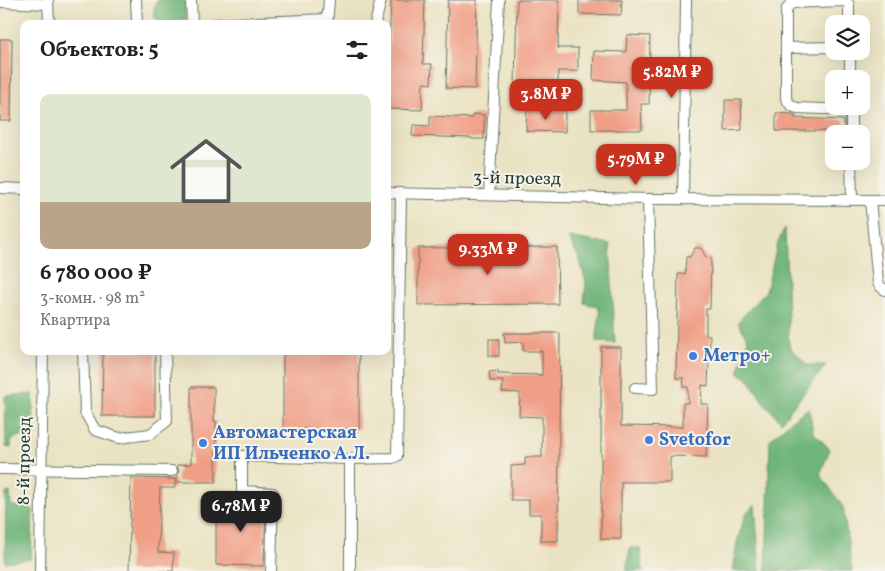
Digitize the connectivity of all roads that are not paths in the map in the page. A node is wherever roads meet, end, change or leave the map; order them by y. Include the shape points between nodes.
1 (136, 0) edge
2 (191, 0) edge
3 (328, 0) edge
4 (381, 0) edge
5 (499, 0) edge
6 (686, 0) edge
7 (0, 2) edge
8 (48, 2) edge
9 (849, 15) edge
10 (49, 20) edge
11 (137, 20) edge
12 (192, 20) edge
13 (327, 20) edge
14 (376, 20) edge
15 (825, 47) edge
16 (786, 48) junction
17 (825, 108) edge
18 (851, 170) edge
19 (0, 188) edge
20 (20, 188) edge
21 (391, 193) edge
22 (400, 193) junction
23 (489, 195) junction
24 (648, 199) junction
25 (683, 199) junction
26 (852, 200) junction
27 (870, 200) junction
28 (885, 200) edge
29 (874, 237) junction
30 (885, 237) edge
31 (885, 290) edge
32 (43, 355) edge
33 (83, 355) edge
34 (166, 355) edge
35 (635, 388) dead end
36 (350, 459) junction
37 (0, 469) edge
38 (41, 469) junction
39 (172, 471) dead end
40 (40, 571) edge
41 (271, 571) edge
42 (350, 571) edge

1 - 11 street
2 - 12 street
3 - 13 street
4 - 14 street
5 - 23 street
6 - 25 street
7 - 8 street
8 - 10 street
9 - 16 street via 847,2 792,3 786,11
15 - 16 street
16 - 17 street via 788,103 797,108
18 - 26 street
19 - 20 street
21 - 22 street, 3-й проезд
22 - 23 street, 3-й проезд
22 - 36 street via 397,456
23 - 24 street, 3-й проезд
24 - 25 street, 3-й проезд
24 - 35 street via 653,389
25 - 26 street, 3-й проезд
26 - 27 street, 3-й проезд
27 - 28 street, 3-й проезд
27 - 29 street
29 - 30 street
29 - 31 street via 878,283
32 - 38 street, 8-й проезд
33 - 34 street via 85,412 95,430 119,438 150,434 167,421
36 - 41 street via 242,456 242,492 273,493
36 - 42 street
37 - 38 street
38 - 39 street
38 - 40 street, 8-й проезд

